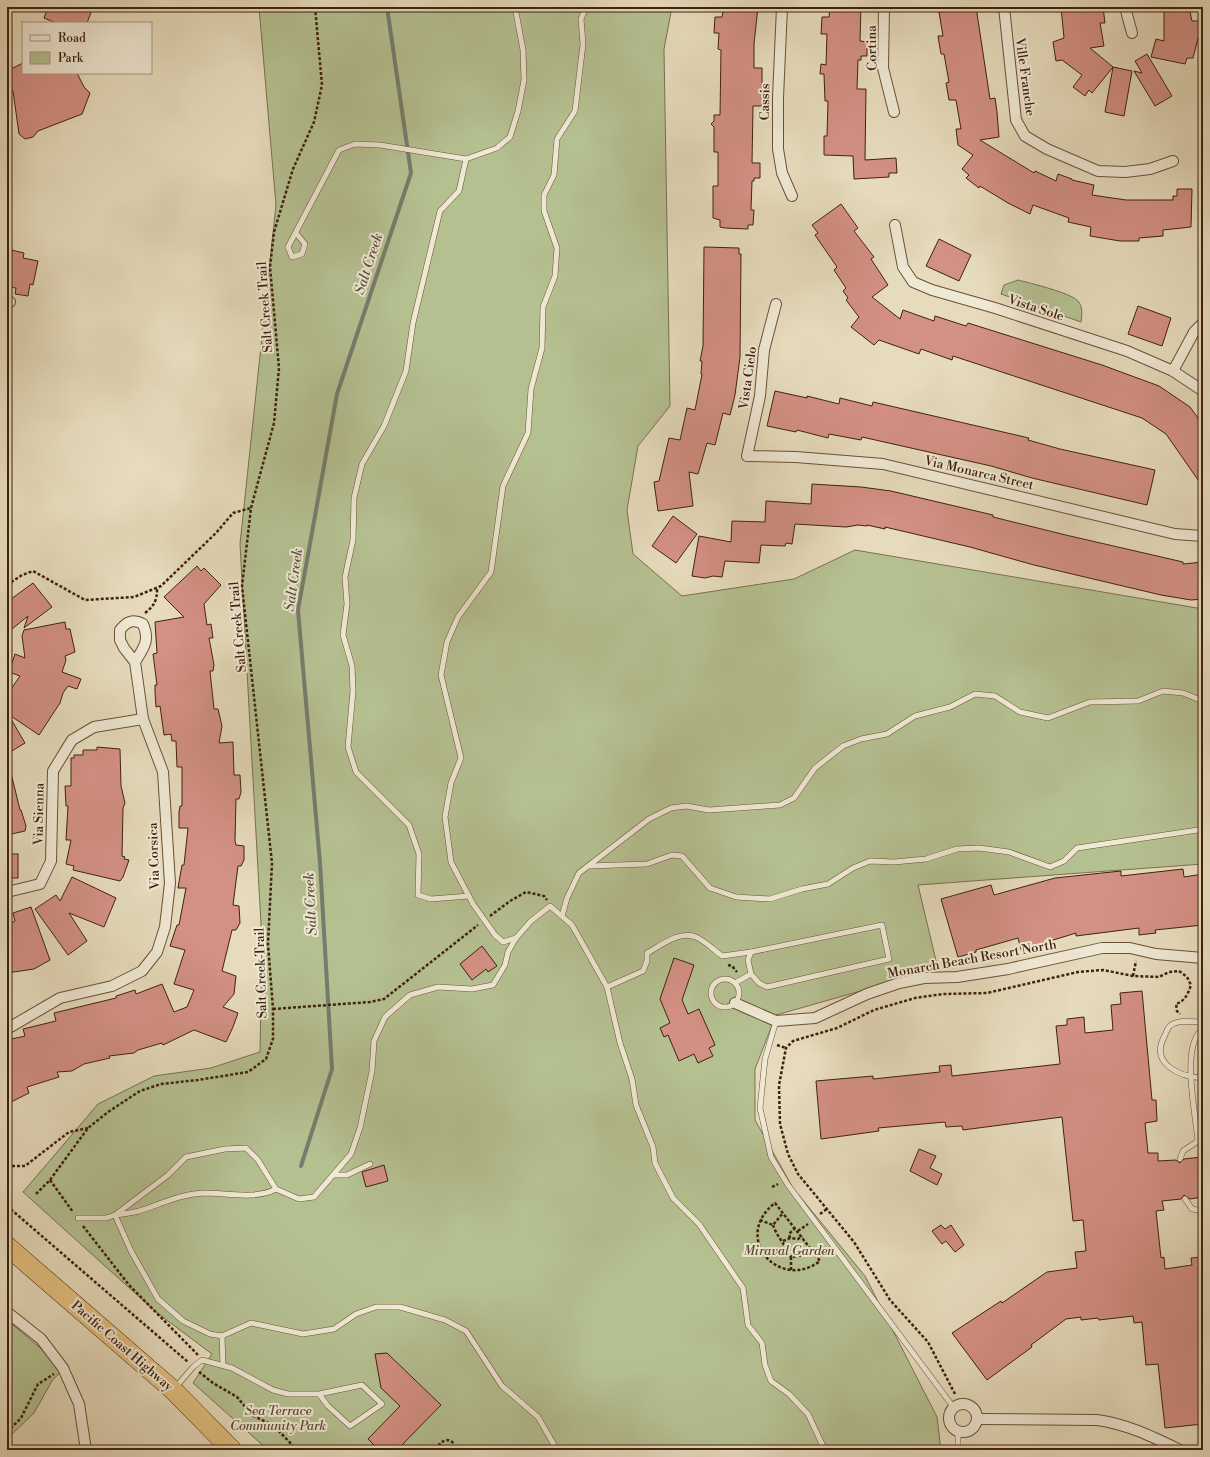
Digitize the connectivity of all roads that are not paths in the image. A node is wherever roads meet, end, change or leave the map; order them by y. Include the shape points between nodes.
1 (515, 7) edge
2 (586, 7) edge
3 (782, 7) edge
4 (884, 7) edge
5 (1004, 7) edge
6 (1125, 7) edge
7 (1132, 33) dead end
8 (894, 112) dead end
9 (466, 159) junction
10 (1173, 161) dead end
11 (792, 196) dead end
12 (895, 224) dead end
13 (296, 233) dead end
14 (776, 304) dead end
15 (1203, 323) edge
16 (1173, 371) junction
17 (1203, 391) edge
18 (747, 456) joint
19 (1203, 536) edge
20 (135, 662) junction
21 (1203, 701) edge
22 (143, 718) junction
23 (1203, 831) edge
24 (588, 866) junction
25 (7, 892) edge
26 (469, 896) junction
27 (562, 916) junction
28 (516, 938) junction
29 (751, 952) junction
30 (1202, 959) edge
31 (751, 974) junction
32 (735, 983) junction
33 (607, 986) junction
34 (734, 1003) junction
35 (776, 1021) junction
36 (1203, 1022) edge
37 (7, 1029) edge
38 (1203, 1029) edge
39 (1191, 1078) junction
40 (1203, 1078) edge
41 (1201, 1143) edge
42 (1180, 1159) dead end
43 (370, 1164) dead end
44 (334, 1175) junction
45 (276, 1189) junction
46 (1185, 1199) dead end
47 (1203, 1211) edge
48 (115, 1216) junction
49 (78, 1218) road end
50 (7, 1246) edge
51 (7, 1312) edge
52 (222, 1336) junction
53 (223, 1365) junction
54 (173, 1390) junction
55 (319, 1394) junction
56 (956, 1407) junction
57 (977, 1419) junction
58 (958, 1431) junction
59 (86, 1450) edge
60 (232, 1450) edge
61 (557, 1450) edge
62 (827, 1450) edge
63 (958, 1450) edge
64 (1180, 1450) edge

1 - 9 lane via 523,50 524,80 510,137 497,148
2 - 26 lane via 581,19 583,44 575,111 557,139 554,175 544,194 544,211 557,248 555,276 543,307 542,348 530,389 528,433 503,486 491,572 458,617 447,642 441,675 461,758 451,783 445,817 451,862
3 - 11 street, Cassis via 778,149 782,173
4 - 8 street, Cortina via 883,68
5 - 10 street, Ville Franche via 1016,120 1025,136 1047,149 1098,171 1125,172 1150,169
6 - 7 street
9 - 13 lane via 380,145 355,144 339,150
9 - 26 lane via 459,191 440,211 413,323 406,371 384,426 360,471 354,498 353,540 345,577 347,604 343,635 352,666 353,691 348,747 356,772 409,825 420,854 418,895 431,899
12 - 16 street, Vista Sole via 903,267 913,282 1126,352
14 - 18 street, Vista Cielo via 764,350 760,396
15 - 16 street via 1194,332
16 - 17 street, Vista Sole
18 - 19 street, Via Monarca Street via 883,464 1175,534
20 - 20 street, Via Corsica via 148,635 143,624 136,620 126,623 120,630 120,640
20 - 22 street, Via Corsica
21 - 24 lane via 1183,693 1163,691 1138,701 1090,702 1048,718 1020,712 995,696 975,694 950,707 915,716 887,734 860,739 843,746 815,768 794,798 780,806 709,810 686,806 671,808 649,819
22 - 25 street, Via Sienna via 94,727 72,740 52,771 51,861 40,884
22 - 37 street, Via Corsica via 163,772 170,883 165,927 157,952 142,971 112,986 60,998
23 - 24 lane via 1076,848 1064,861 1050,867 1009,852 979,848 957,849 926,859 870,861 853,868 828,884 802,889 770,900 736,897 710,888 682,856 672,855 647,864
24 - 27 lane via 579,873
26 - 28 lane, bridge via 495,935 503,942
27 - 28 lane via 550,906 531,921
27 - 33 lane via 572,924
28 - 44 lane via 493,985 472,989 438,987 410,995 385,1017 374,1041 372,1071 360,1128 351,1154
29 - 31 lane via 748,960
29 - 31 lane via 882,925 889,959 767,987 758,983
29 - 33 lane via 722,956 697,937 674,938 646,953 643,971
30 - 35 street, Monarch Beach Resort North via 1156,954 1130,948 1102,948 1008,969 899,983 866,994 815,1018
31 - 32 lane
32 - 34 lane via 739,993
32 - 34 lane via 720,980 712,987 711,992 712,998 719,1006 730,1006
33 - 62 lane via 620,1043 632,1079 636,1105 653,1147 655,1163 673,1198 699,1224 743,1288 748,1324 762,1343 765,1365 771,1381 789,1394 808,1414
34 - 35 street, Monarch Beach Resort North
35 - 56 lane via 765,1058 760,1108 771,1157 788,1185
36 - 39 lane via 1180,1021 1170,1026 1160,1045 1162,1057 1169,1068
38 - 39 lane via 1199,1031 1190,1052
39 - 40 lane
39 - 41 lane
41 - 42 lane via 1183,1151
43 - 44 lane via 347,1176
44 - 45 lane via 314,1197 299,1199
45 - 48 lane via 268,1193 203,1193 178,1196 138,1211
45 - 48 lane via 258,1160 246,1148 225,1149 186,1157 168,1175
46 - 47 lane via 1192,1209
48 - 49 lane
48 - 52 lane via 158,1299 183,1321 210,1334
50 - 54 highway, Pacific Coast Highway
51 - 59 street via 41,1339 63,1368 79,1404
52 - 53 lane
52 - 61 lane via 251,1323 303,1334 334,1329 356,1314 376,1307 400,1307 445,1320 466,1331 502,1386 538,1417
53 - 54 lane via 202,1360
53 - 55 lane via 274,1390 288,1394
54 - 60 highway, Pacific Coast Highway
55 - 55 lane via 362,1385 382,1404 350,1426
56 - 57 street via 969,1406
56 - 58 street via 951,1413 950,1423
57 - 58 street via 976,1424 968,1431
57 - 64 street via 1097,1420 1117,1423 1146,1433
58 - 63 lane

